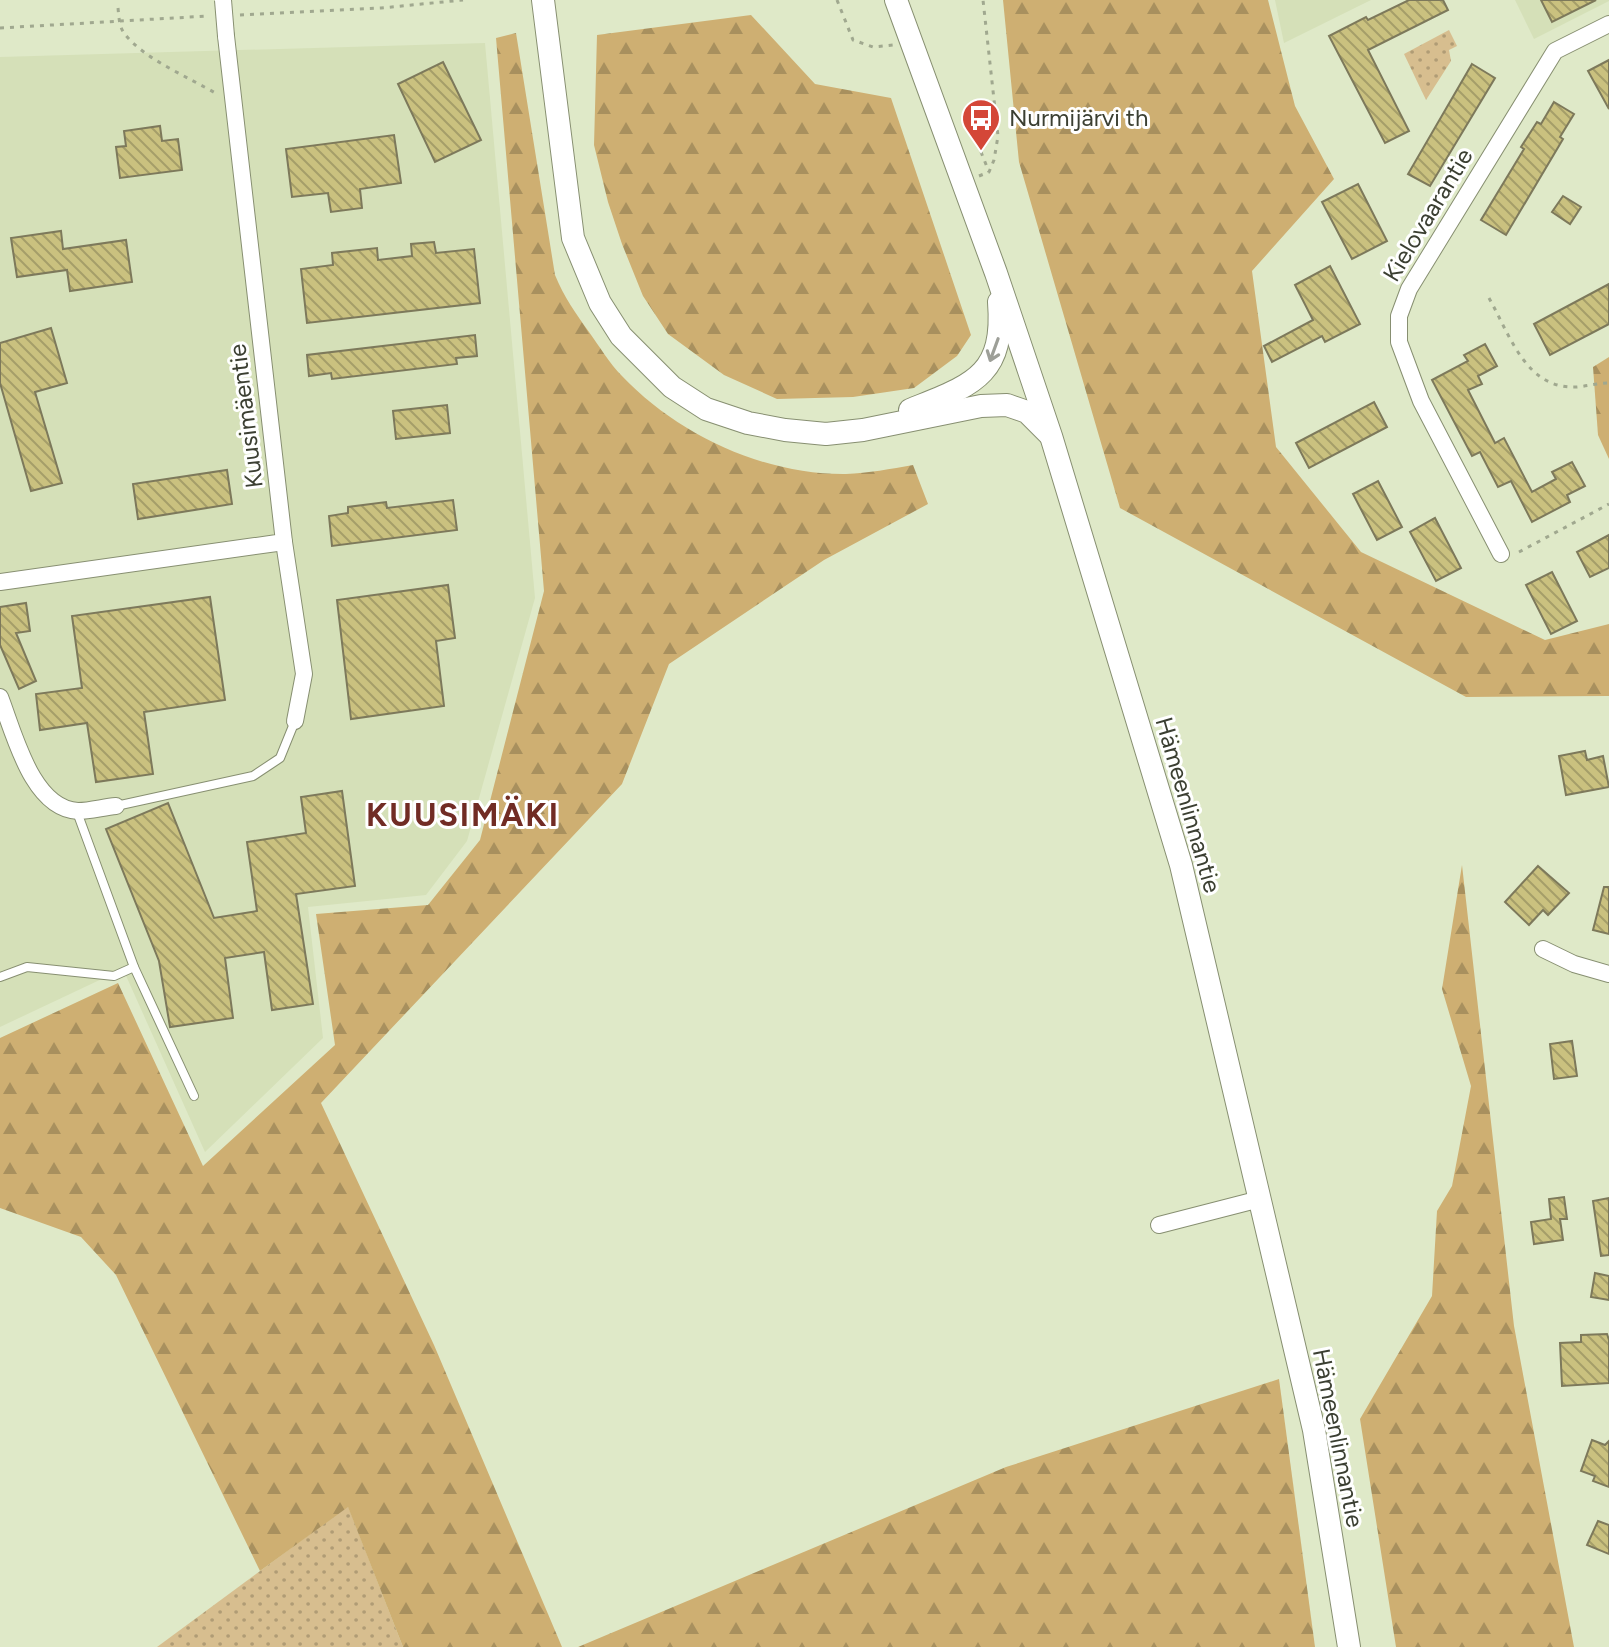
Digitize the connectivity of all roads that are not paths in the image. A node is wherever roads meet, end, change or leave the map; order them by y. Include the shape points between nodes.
1 (223, 0) edge
2 (543, 0) edge
3 (896, 0) edge
4 (1609, 24) edge
5 (996, 273) junction
6 (863, 430) junction
7 (1051, 436) junction
8 (284, 542) junction
9 (1501, 554) road end
10 (0, 582) edge
11 (0, 697) edge
12 (295, 721) joint
13 (116, 806) joint
14 (77, 811) junction
15 (1543, 949) dead end
16 (134, 967) junction
17 (1609, 974) edge
18 (0, 977) edge
19 (194, 1096) dead end
20 (1260, 1199) junction
21 (1159, 1225) dead end
22 (1349, 1647) edge

1 - 8 street, Kuusimäentie, bridge
2 - 6 main road via 573,238 600,303 621,336 672,387 706,409 785,430
3 - 5 main road, Hämeenlinnantie
4 - 9 street, Kielovaarantie via 1555,51 1409,289 1399,316 1399,342 1421,401
5 -> 6 main road via 1001,325 985,372 961,390
5 - 7 main road, Hämeenlinnantie
6 - 7 main road via 1007,405 1027,412
7 - 20 main road, Hämeenlinnantie via 1181,865
8 - 10 street
8 - 12 street, Kuusimäentie via 304,674
11 - 14 street via 31,776 44,794
12 - 13 lane via 280,758 253,776
13 - 14 street
14 - 16 lane
15 - 17 street
16 - 18 lane via 114,976 27,967
16 - 19 lane
20 - 21 street
20 - 22 main road, Hämeenlinnantie via 1314,1430

